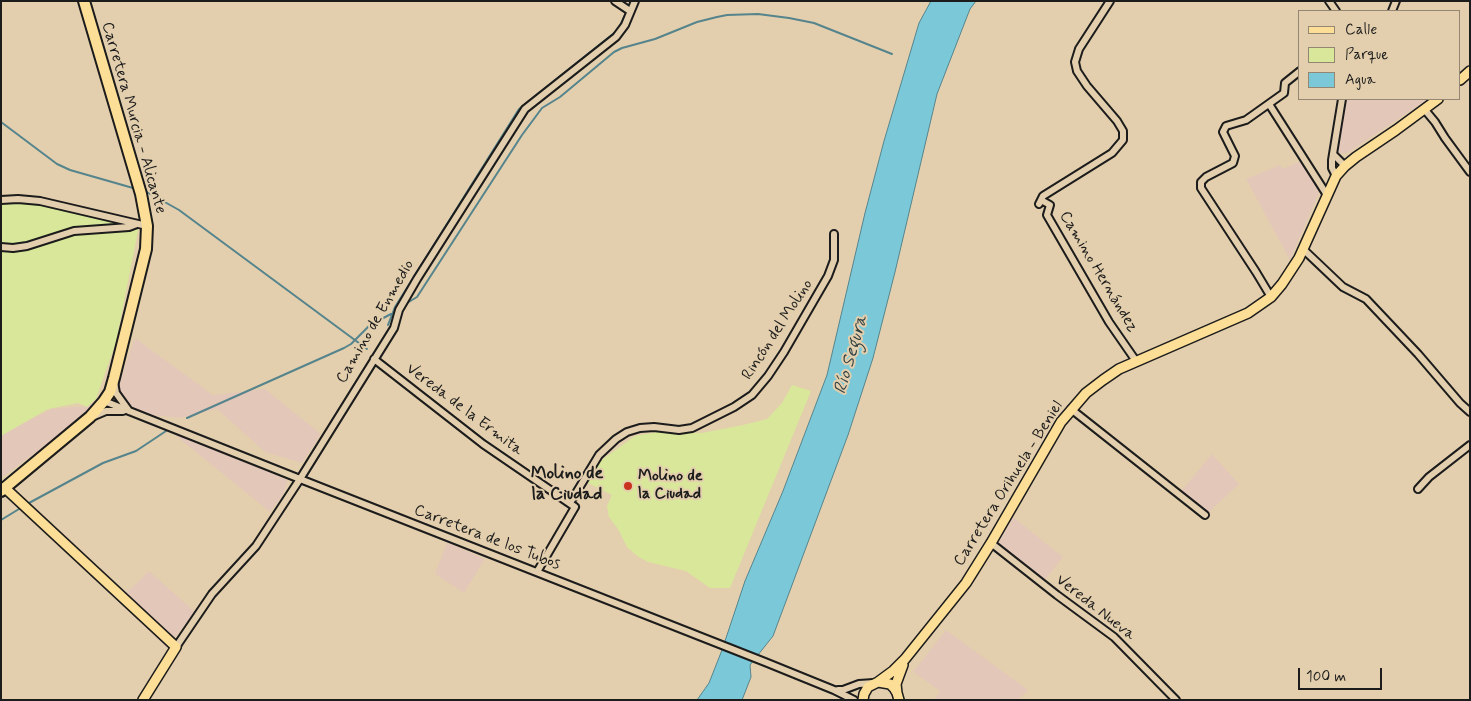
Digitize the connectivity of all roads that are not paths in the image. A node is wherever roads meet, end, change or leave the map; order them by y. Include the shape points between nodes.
1 (84, 1) edge
2 (615, 1) edge
3 (635, 1) edge
4 (1110, 1) edge
5 (630, 12) junction
6 (1298, 73) edge
7 (1342, 100) edge
8 (1435, 100) edge
9 (1269, 104) junction
10 (1425, 110) junction
11 (1333, 154) junction
12 (1345, 166) junction
13 (1470, 172) edge
14 (1336, 176) junction
15 (1327, 194) junction
16 (1, 200) edge
17 (143, 224) junction
18 (834, 234) dead end
19 (1, 247) edge
20 (1303, 249) junction
21 (1271, 297) junction
22 (374, 360) junction
23 (1136, 361) junction
24 (114, 378) junction
25 (104, 401) junction
26 (1071, 409) junction
27 (129, 412) junction
28 (1470, 412) edge
29 (90, 417) junction
30 (1470, 445) edge
31 (300, 479) junction
32 (3, 489) edge
33 (1418, 489) dead end
34 (570, 503) junction
35 (1205, 515) dead end
36 (991, 543) junction
37 (537, 572) junction
38 (176, 646) junction
39 (906, 659) junction
40 (877, 683) junction
41 (834, 690) junction
42 (898, 696) edge
43 (142, 700) edge
44 (854, 700) edge
45 (862, 700) edge
46 (1176, 700) edge

1 - 17 highway, Carretera Murcia - Alicante via 141,194
2 - 5 street
3 - 5 street, Camino de Enmedio
4 - 23 street, Camino Hernández via 1079,49 1075,62 1087,86 1123,131 1123,140 1112,153 1043,196 1040,202 1050,205 1047,215 1109,322
5 - 22 street, Camino de Enmedio via 616,37 525,109 399,310 394,328
6 - 9 street via 1285,83 1284,93
7 - 11 street
8 - 10 main road, Carretera Orihuela - Beniel
9 - 15 street
9 - 21 street via 1246,120 1226,126 1223,132 1235,156 1233,163 1206,177 1201,188
10 - 12 main road, Carretera Orihuela - Beniel
10 - 13 street
11 - 12 street
11 - 14 street via 1332,168
12 - 14 main road, Carretera Orihuela - Beniel
14 - 15 main road, Carretera Orihuela - Beniel
15 - 20 main road, Carretera Orihuela - Beniel
16 - 17 street via 40,201
17 - 19 street via 74,231 27,246
17 - 24 highway, Carretera Murcia - Alicante via 148,238 144,261
18 - 34 street, Rincón del Molino via 834,260 828,276 784,352 752,395 692,428 640,428 627,432 599,455
20 - 21 main road, Carretera Orihuela - Beniel
20 - 28 street via 1343,287 1366,299
21 - 23 main road, Carretera Orihuela - Beniel via 1248,313
22 - 31 street, Camino de Enmedio
22 - 34 street, Vereda de la Ermita via 484,444
23 - 26 main road, Carretera Orihuela - Beniel via 1098,383
24 - 25 highway, Carretera Murcia - Alicante
24 - 27 street via 116,393
25 - 27 street, Carretera de los Tubos
25 - 29 highway, Carretera Murcia - Alicante
26 - 35 street
26 - 36 main road, Carretera Orihuela - Beniel
27 - 29 street, Carretera de los Tubos via 106,411
27 - 31 street, Carretera de los Tubos
29 - 32 highway, Carretera Murcia - Alicante
30 - 33 street
31 - 37 street, Carretera de los Tubos
31 - 38 street, Camino de Enmedio via 256,546 212,594
32 - 38 main road
34 - 37 street via 575,507
36 - 39 main road, Carretera Orihuela - Beniel via 966,583
36 - 46 street, Vereda Nueva via 1114,637
37 - 41 street, Carretera de los Tubos
38 - 43 main road, Camino de Enmedio
39 - 40 main road, Carretera Orihuela - Beniel
39 - 42 main road, Carretera Orihuela - Beniel via 896,684
40 - 41 street
40 - 42 main road via 890,684
40 - 45 main road, Carretera Orihuela - Beniel via 866,690
41 - 44 street, Carretera de los Tubos

